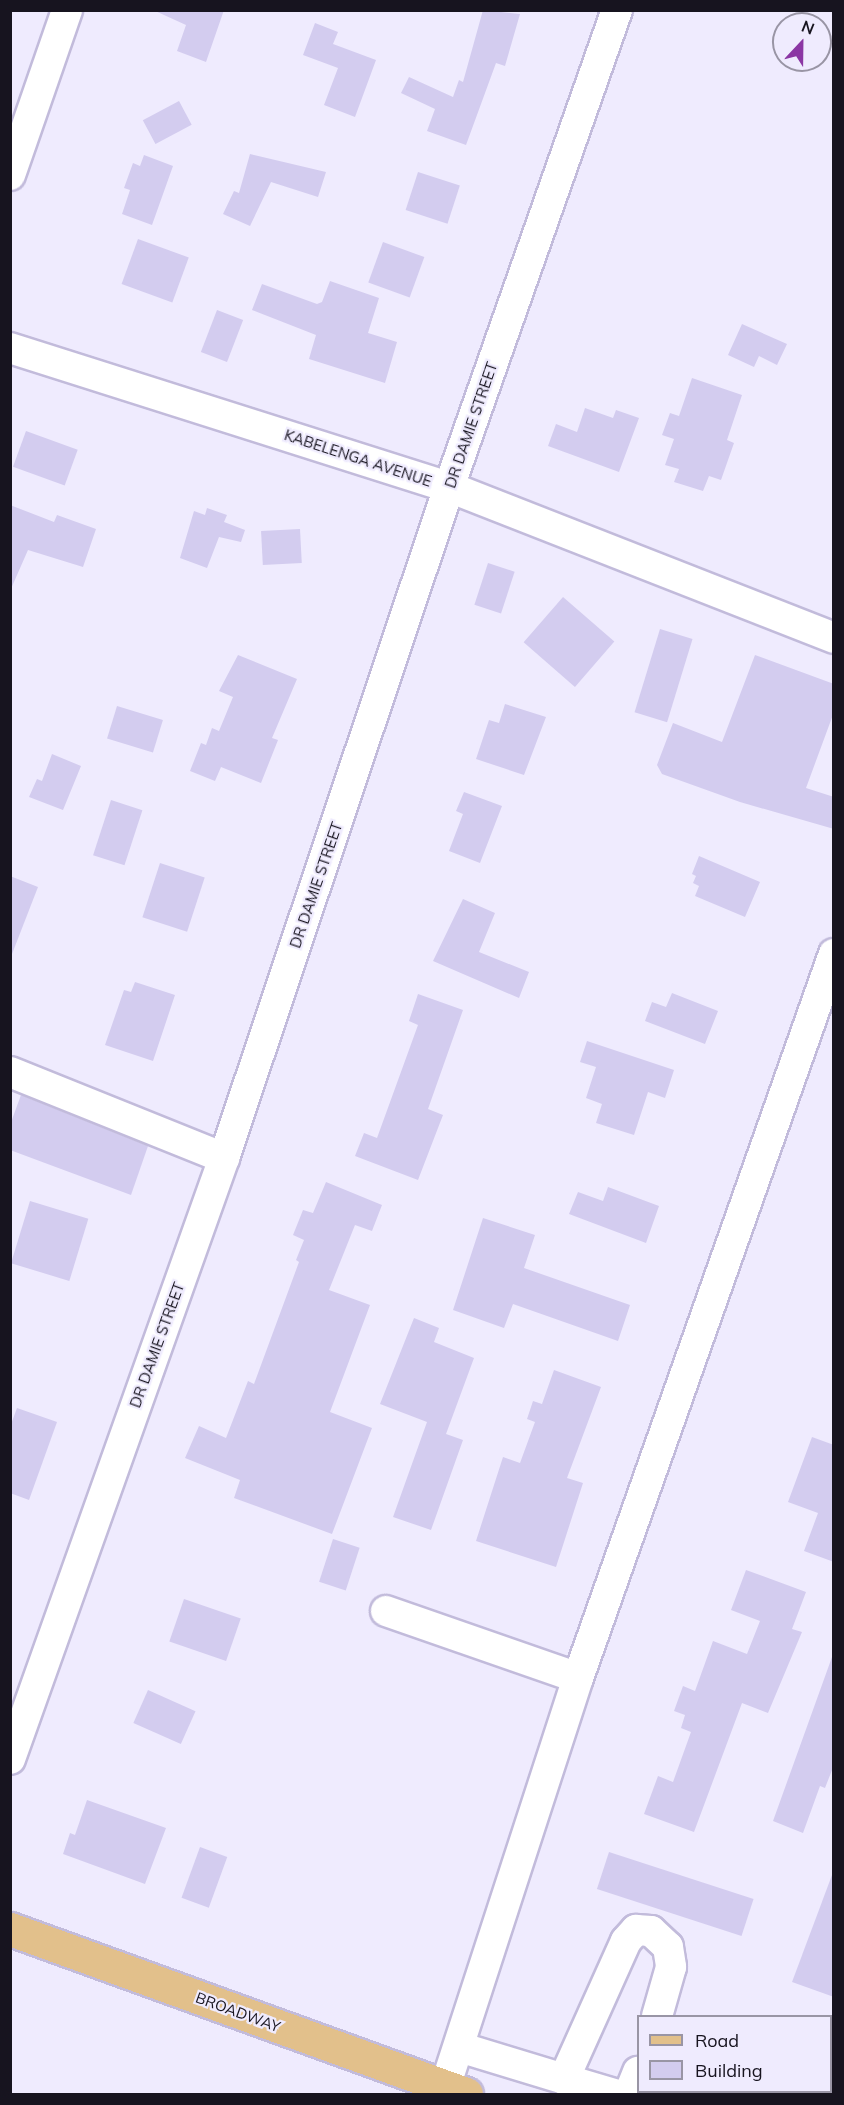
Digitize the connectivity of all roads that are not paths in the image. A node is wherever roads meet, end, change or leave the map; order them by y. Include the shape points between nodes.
1 (66, 10) edge
2 (617, 10) edge
3 (10, 175) edge
4 (10, 348) edge
5 (449, 488) junction
6 (834, 638) edge
7 (834, 954) edge
8 (10, 1072) edge
9 (224, 1158) junction
10 (386, 1611) dead end
11 (578, 1678) junction
12 (10, 1759) edge
13 (10, 1929) edge
14 (657, 2015) edge
15 (459, 2047) junction
16 (637, 2076) edge
17 (564, 2079) junction
18 (455, 2091) edge
19 (614, 2094) edge
20 (629, 2094) edge

1 - 3 street
2 - 5 street, DR DAMIE STREET
4 - 5 street, KABELENGA AVENUE
5 - 6 street, KABELENGA AVENUE
5 - 9 street, DR DAMIE STREET
7 - 11 street
8 - 9 street
9 - 12 street, DR DAMIE STREET
10 - 11 street
11 - 15 street
13 - 18 main road, BROADWAY
14 - 17 street via 671,1967 668,1947 651,1931 636,1930 626,1941
15 - 17 street
15 - 18 street
16 - 20 street
17 - 19 street

